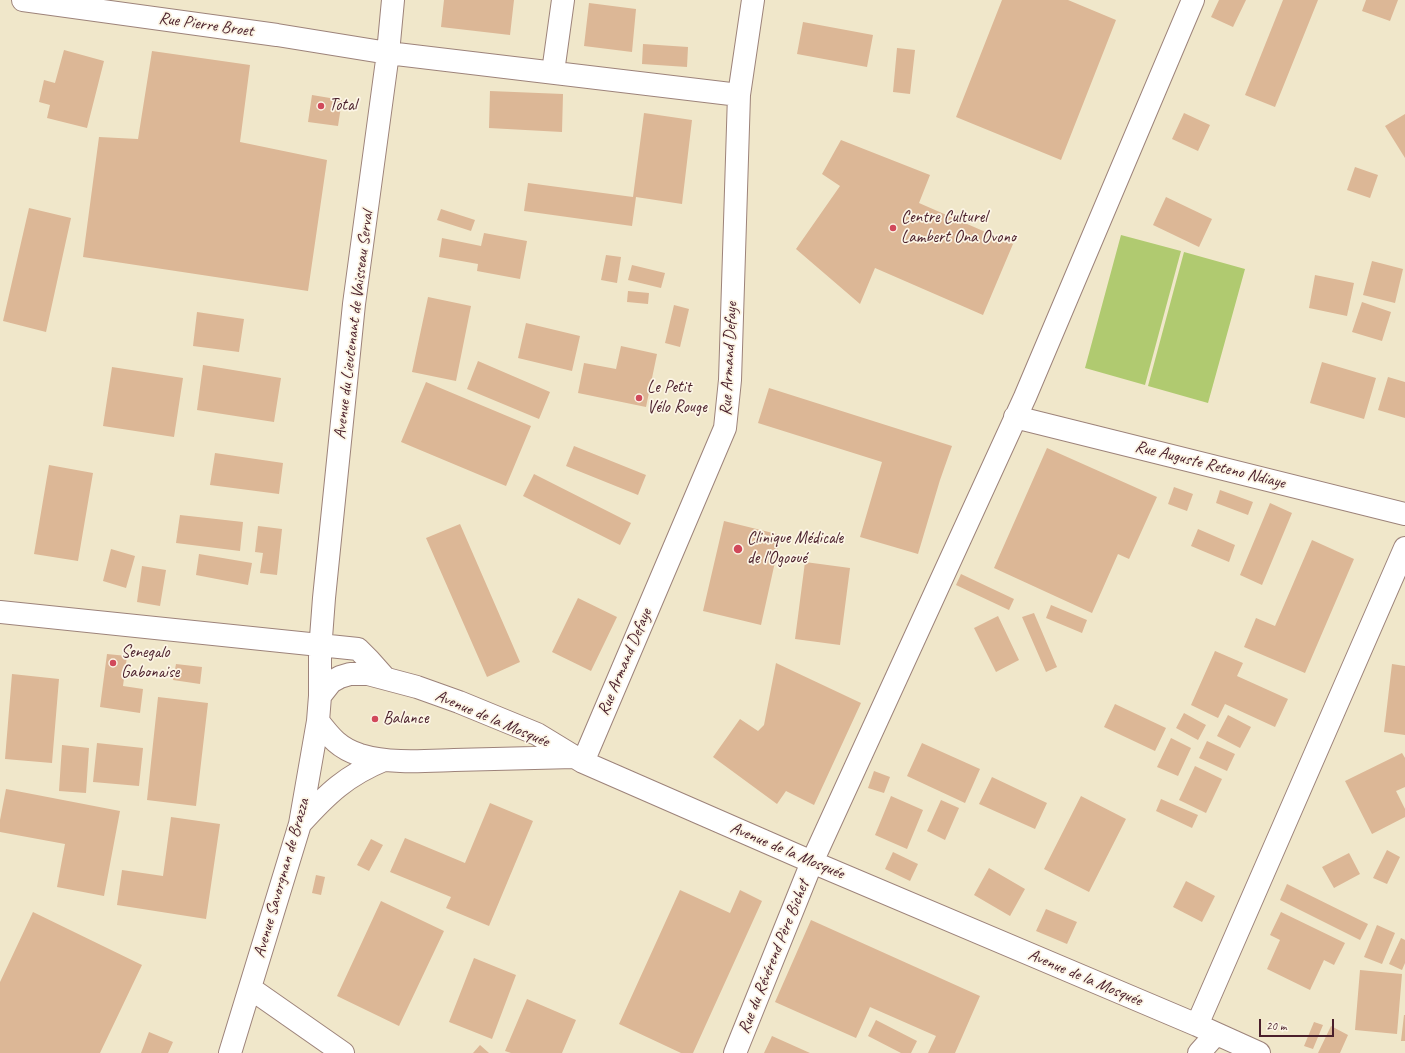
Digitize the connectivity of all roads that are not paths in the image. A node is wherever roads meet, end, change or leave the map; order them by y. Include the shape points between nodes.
1 (23, 0) edge
2 (393, 0) edge
3 (563, 0) edge
4 (753, 0) edge
5 (1193, 0) edge
6 (388, 53) junction
7 (552, 72) junction
8 (738, 95) junction
9 (1015, 417) junction
10 (1405, 514) edge
11 (1405, 548) edge
12 (0, 612) edge
13 (320, 648) junction
14 (385, 678) junction
15 (320, 696) junction
16 (318, 721) junction
17 (384, 760) junction
18 (578, 760) junction
19 (300, 824) junction
20 (812, 862) junction
21 (250, 988) junction
22 (1207, 1030) junction
23 (230, 1053) edge
24 (343, 1053) edge
25 (735, 1053) edge
26 (1199, 1053) edge
27 (1259, 1053) edge

1 - 6 street, Rue Pierre Broet
2 - 6 street, Avenue du Lieutenant de Vaisseau Serval
3 - 7 street
4 - 8 street, Rue Armand Defaye
5 - 9 street, Rue du Révérend Père Bichet
6 - 7 street, Rue Pierre Broet
6 - 13 street, Avenue du Lieutenant de Vaisseau Serval via 354,304
7 - 8 street, Rue Pierre Broet
8 - 18 street, Rue Armand Defaye via 730,380 725,428
9 - 10 street, Rue Auguste Reteno Ndiaye
9 - 20 street, Rue du Révérend Père Bichet
11 - 22 street
12 - 13 street
13 - 14 street via 358,649
13 - 15 street, Avenue Savorgnan de Brazza
14 - 15 street, Avenue de la Mosquée via 368,674 350,674 331,682
14 - 18 street, Avenue de la Mosquée via 459,702 530,731
15 - 16 street, Avenue Savorgnan de Brazza
16 - 17 street via 332,740 347,749 360,755
16 - 19 street, Avenue Savorgnan de Brazza
17 - 18 street
17 - 19 street via 341,783 327,794
18 - 20 street, Avenue de la Mosquée
19 - 21 street, Avenue Savorgnan de Brazza
20 - 22 street, Avenue de la Mosquée
20 - 25 street, Rue du Révérend Père Bichet
21 - 23 street, Avenue Savorgnan de Brazza
21 - 24 street
22 - 26 street
22 - 27 street, Avenue de la Mosquée

